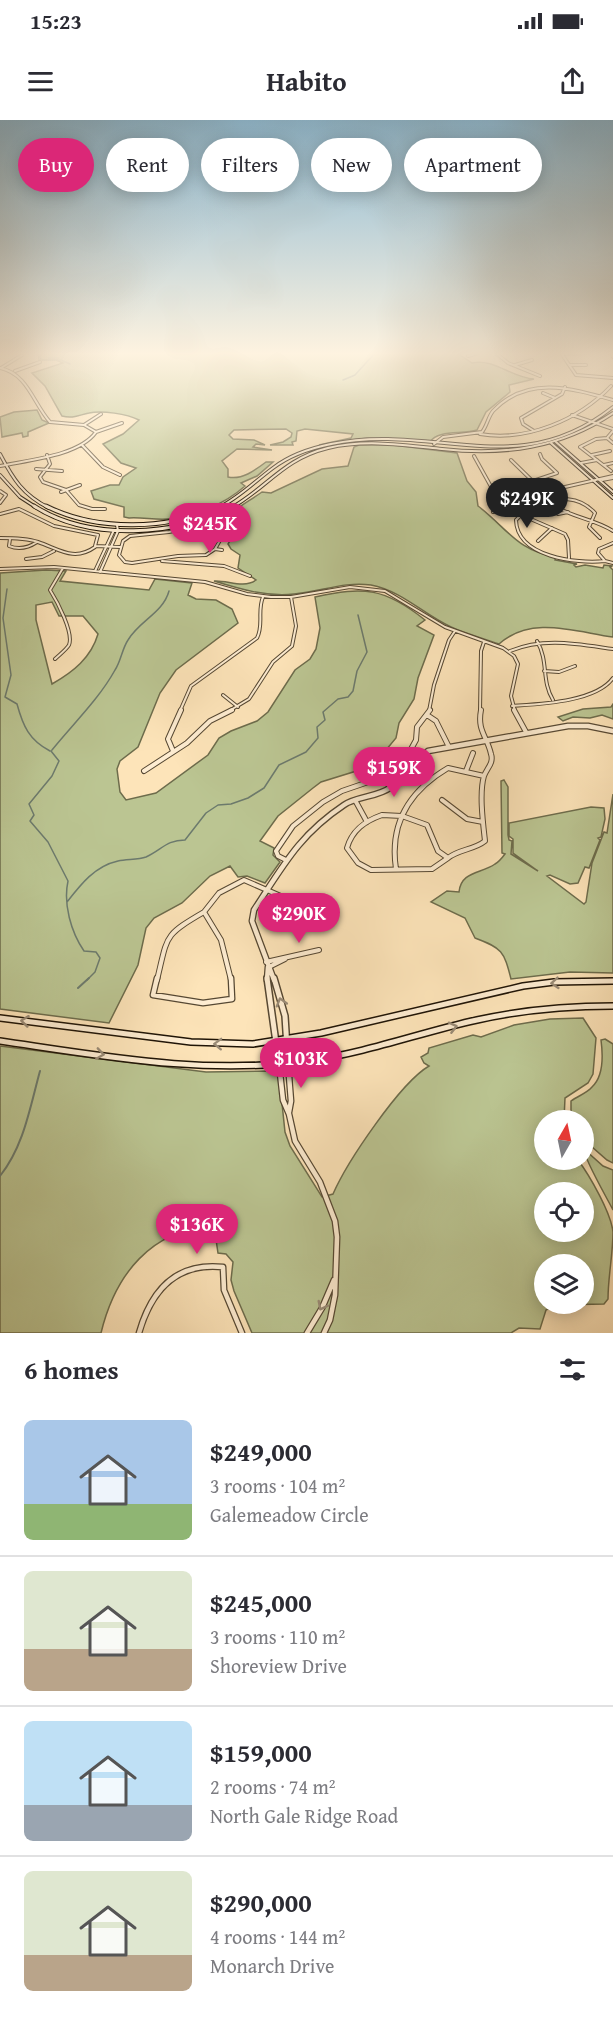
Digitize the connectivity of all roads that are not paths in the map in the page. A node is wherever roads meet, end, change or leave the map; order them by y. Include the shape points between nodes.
1 (41, 410) edge
2 (495, 410) edge
3 (533, 410) edge
4 (580, 410) edge
5 (610, 410) edge
6 (613, 413) edge
7 (101, 414) dead end
8 (573, 414) junction
9 (122, 423) dead end
10 (597, 423) junction
11 (84, 424) junction
12 (613, 429) edge
13 (534, 431) junction
14 (96, 432) junction
15 (479, 433) junction
16 (607, 438) junction
17 (552, 442) junction
18 (389, 443) junction
19 (613, 443) edge
20 (435, 444) junction
21 (82, 446) junction
22 (610, 452) dead end
23 (0, 454) edge
24 (540, 454) dead end
25 (47, 455) junction
26 (592, 455) junction
27 (474, 456) dead end
28 (511, 460) dead end
29 (597, 460) junction
30 (581, 463) junction
31 (613, 463) edge
32 (2, 465) edge
33 (604, 465) junction
34 (36, 469) dead end
35 (45, 470) junction
36 (62, 471) dead end
37 (611, 471) dead end
38 (0, 475) edge
39 (120, 475) dead end
40 (613, 477) edge
41 (600, 480) junction
42 (534, 481) junction
43 (594, 481) junction
44 (80, 485) dead end
45 (491, 488) junction
46 (66, 490) junction
47 (0, 491) edge
48 (61, 492) dead end
49 (543, 492) junction
50 (613, 492) edge
51 (498, 498) junction
52 (613, 498) edge
53 (550, 500) junction
54 (0, 503) edge
55 (531, 503) dead end
56 (521, 505) dead end
57 (507, 507) junction
58 (557, 507) junction
59 (105, 508) dead end
60 (492, 512) dead end
61 (568, 512) junction
62 (0, 514) edge
63 (521, 515) junction
64 (591, 522) junction
65 (117, 527) junction
66 (553, 528) junction
67 (613, 531) edge
68 (0, 538) edge
69 (10, 538) junction
70 (600, 538) dead end
71 (538, 541) dead end
72 (37, 542) junction
73 (613, 543) edge
74 (95, 546) junction
75 (106, 546) junction
76 (111, 546) junction
77 (120, 547) junction
78 (215, 549) junction
79 (54, 550) junction
80 (222, 550) dead end
81 (185, 556) junction
82 (569, 558) junction
83 (26, 559) dead end
84 (162, 561) dead end
85 (605, 561) junction
86 (183, 562) junction
87 (613, 563) edge
88 (63, 568) junction
89 (0, 569) edge
90 (95, 571) junction
91 (100, 572) junction
92 (250, 576) dead end
93 (263, 596) junction
94 (291, 597) junction
95 (454, 631) junction
96 (537, 641) junction
97 (484, 642) junction
98 (613, 649) edge
99 (509, 652) junction
100 (55, 659) dead end
101 (575, 666) dead end
102 (544, 671) junction
103 (613, 678) edge
104 (223, 695) dead end
105 (434, 695) junction
106 (441, 695) dead end
107 (553, 701) junction
108 (512, 706) junction
109 (238, 707) junction
110 (427, 715) junction
111 (613, 731) edge
112 (526, 733) junction
113 (484, 741) junction
114 (450, 747) junction
115 (172, 751) junction
116 (473, 753) dead end
117 (144, 771) dead end
118 (466, 771) junction
119 (484, 776) junction
120 (355, 800) junction
121 (442, 800) dead end
122 (400, 815) junction
123 (367, 822) junction
124 (483, 822) junction
125 (448, 858) junction
126 (286, 860) junction
127 (396, 869) junction
128 (267, 890) junction
129 (292, 897) dead end
130 (204, 912) junction
131 (319, 950) dead end
132 (267, 965) junction
133 (613, 981) edge
134 (613, 1006) edge
135 (0, 1018) edge
136 (287, 1040) junction
137 (0, 1041) edge
138 (277, 1041) junction
139 (288, 1063) junction
140 (279, 1064) junction
141 (289, 1114) junction
142 (335, 1279) junction
143 (139, 1333) edge
144 (242, 1333) edge
145 (307, 1333) edge
146 (324, 1333) edge

1 - 11 street via 50,422
2 - 15 street via 486,428
3 - 13 street via 522,418 523,424
4 - 8 street
5 - 10 main road
6 - 10 main road
7 - 11 street
8 - 10 street
8 - 13 street
9 - 14 street
10 - 12 street
10 - 17 main road via 581,434
11 - 14 street
12 - 16 street
13 - 15 street via 498,437
14 - 21 street
15 - 20 street via 440,439
16 - 19 street
16 - 26 street via 580,446
17 - 18 main road via 482,451
17 - 20 main road via 494,447
17 - 30 main road
17 - 43 main road
18 - 20 main road
18 - 65 main road via 344,445 300,458 243,501 203,519 152,528
20 - 65 main road via 369,440 316,448 281,462 240,496 214,509 168,522
21 - 25 street
21 - 39 street via 103,467
22 - 26 street
23 - 32 main road
24 - 42 street via 558,473
25 - 32 street
25 - 35 street via 50,464
26 - 29 street
27 - 45 street
28 - 42 street
29 - 30 street
29 - 33 street
30 - 41 main road
31 - 33 street
32 - 65 main road via 48,508
33 - 37 street
34 - 35 street
35 - 36 street
35 - 46 street via 40,477 43,482
38 - 65 main road via 25,500 47,514 79,525
40 - 41 street
41 - 43 street
41 - 50 main road
42 - 45 street
42 - 49 street
43 - 49 street
43 - 52 main road
44 - 46 street
45 - 51 street
46 - 48 street
46 - 59 street via 79,505
47 - 54 street via 6,495
49 - 51 street
49 - 53 street
51 - 57 street
53 - 55 street
53 - 58 street
53 - 64 street via 585,501 595,513
56 - 57 street
57 - 60 street
57 - 63 street
58 - 61 street
58 - 61 street via 553,508 558,514
61 - 64 street
62 - 74 street via 19,509 54,526 98,535
63 - 66 street
63 - 82 street via 514,522 525,543
64 - 67 street
64 - 70 street via 589,526
65 - 75 street
65 - 76 street
66 - 71 street
66 - 82 street via 567,537
68 - 69 street
69 - 72 street
69 - 72 street via 9,546 17,549
72 - 79 street
73 - 85 street via 598,550
74 - 75 street
74 - 79 street via 87,552 66,555
75 - 76 street
75 - 90 street
76 - 77 street
76 - 91 street
77 - 78 street via 130,536 207,524 223,531
77 - 81 street via 119,555 129,563
78 - 80 street
78 - 81 street via 206,555
79 - 83 street
81 - 86 street
82 - 85 street
84 - 86 street
85 - 87 street
86 - 92 street via 224,566
88 - 89 street
88 - 90 street
88 - 100 street via 50,590 62,608 70,641
90 - 91 street
91 - 93 street via 205,582
93 - 94 street
93 - 115 street via 258,608 262,628 257,638 191,686 168,739
94 - 95 street via 350,586 376,589
94 - 109 street via 296,626 292,646 273,662 249,699
95 - 97 street
95 - 105 street via 448,640
96 - 98 street
96 - 99 street
96 - 102 street via 545,657
97 - 99 street
97 - 113 street via 480,651 479,720
99 - 108 street via 518,664
101 - 102 street via 559,672
102 - 107 street via 545,688
103 - 107 street via 600,691
104 - 109 street
105 - 106 street
105 - 110 street
107 - 108 street
108 - 112 street
109 - 115 street via 210,721 187,743
110 - 114 street via 436,721
110 - 126 street via 417,727 415,745 388,772 331,797 293,826 276,851
111 - 112 main road via 568,726
112 - 113 main road
113 - 114 main road
113 - 119 street via 492,759
114 - 120 main road via 421,754 390,788
115 - 117 street
116 - 118 street
118 - 119 street
118 - 122 street via 448,768 438,774
119 - 124 street
120 - 123 street
120 - 126 main road via 335,809 309,831
121 - 124 street via 467,819
122 - 123 street
122 - 125 street via 427,825 438,851
122 - 127 street via 394,855
123 - 127 street via 359,825 348,839 347,848 358,863 372,870
124 - 125 street via 483,844
125 - 127 street via 432,869
126 - 128 main road
128 - 129 street
128 - 130 street via 244,880 235,882 219,892
128 - 132 main road via 252,921
130 - 130 street via 172,931 153,995 193,1001 232,999 218,930
131 - 132 street
136 -> 132 main road via 285,1016
132 - 138 main road
133 -> 136 main road via 524,986
139 -> 134 main road via 531,1010
138 -> 135 main road via 191,1042
136 - 138 main road
136 - 139 main road
137 -> 140 main road via 197,1066
138 - 140 main road
139 - 140 main road
139 - 141 street
140 - 141 street via 283,1100
141 - 142 street via 295,1141 320,1182 335,1221
142 -> 145 street
142 - 146 street via 330,1320
143 - 144 street via 145,1311 166,1284 181,1272 212,1265 223,1267 224,1290

